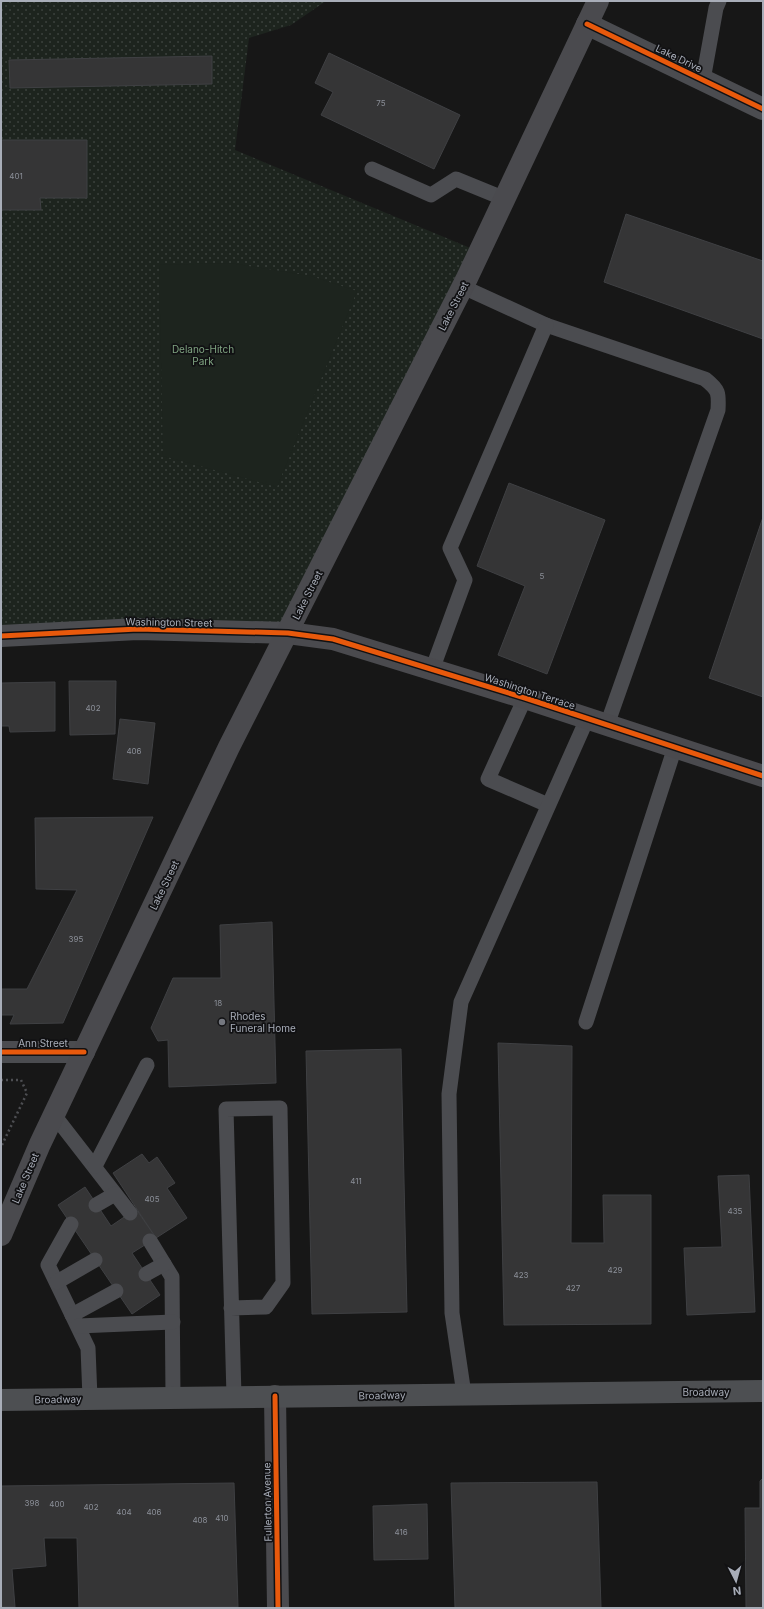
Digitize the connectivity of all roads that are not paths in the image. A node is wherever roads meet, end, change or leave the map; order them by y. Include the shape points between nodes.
1 (598, 1) edge
2 (719, 1) edge
3 (587, 24) junction
4 (703, 80) junction
5 (763, 108) edge
6 (372, 169) dead end
7 (505, 199) junction
8 (462, 287) junction
9 (546, 325) junction
10 (288, 633) junction
11 (1, 636) edge
12 (432, 670) junction
13 (525, 698) junction
14 (587, 719) junction
15 (607, 725) junction
16 (676, 747) junction
17 (763, 776) edge
18 (548, 805) junction
19 (586, 1022) dead end
20 (1, 1052) edge
21 (84, 1052) junction
22 (147, 1066) dead end
23 (54, 1115) junction
24 (95, 1166) junction
25 (115, 1194) junction
26 (96, 1205) dead end
27 (130, 1213) dead end
28 (71, 1224) dead end
29 (1, 1235) edge
30 (150, 1241) dead end
31 (95, 1260) dead end
32 (164, 1264) junction
33 (146, 1274) dead end
34 (57, 1282) junction
35 (116, 1291) dead end
36 (231, 1308) junction
37 (75, 1320) junction
38 (173, 1322) junction
39 (763, 1391) edge
40 (464, 1394) junction
41 (234, 1396) junction
42 (275, 1396) junction
43 (173, 1397) junction
44 (90, 1398) junction
45 (1, 1400) edge
46 (278, 1608) edge

1 - 3 main road, Lake Street
2 - 4 lane
3 - 4 street, Lake Drive
3 - 7 main road, Lake Street
4 - 5 street, Lake Drive
6 - 7 lane via 430,195 456,179
7 - 8 main road, Lake Street
8 - 9 lane
8 - 10 main road, Lake Street
9 - 12 lane via 450,548 465,580
9 - 15 lane via 705,379 715,387 718,398 718,410
10 - 11 street, Washington Street via 138,629
10 - 12 main road, Washington Terrace via 333,639
10 - 21 main road, Lake Street via 230,747
12 - 13 main road, Washington Terrace
13 - 14 main road, Washington Terrace
13 - 18 lane via 488,779
14 - 15 main road, Washington Terrace
14 - 18 lane
15 - 16 main road, Washington Terrace
16 - 17 main road, Washington Terrace
16 - 19 lane
18 - 40 lane via 461,1002 449,1094 452,1313
20 - 21 street, Ann Street
21 - 23 main road, Lake Street
22 - 24 lane
23 - 24 lane
23 - 29 main road, Lake Street
24 - 25 lane
25 - 26 lane
25 - 27 lane
28 - 34 lane via 48,1265
30 - 32 lane
31 - 34 lane
32 - 33 lane
32 - 38 lane via 172,1277
34 - 37 lane
35 - 37 lane
36 - 36 lane via 226,1109 280,1108 283,1283 266,1307
36 - 41 lane
37 - 38 lane
37 - 44 lane via 88,1348
38 - 43 lane
39 - 40 main road, Broadway
40 - 42 main road, Broadway
41 - 42 main road, Broadway
41 - 43 main road, Broadway
42 - 46 main road, Fullerton Avenue
43 - 44 main road, Broadway
44 - 45 main road, Broadway

